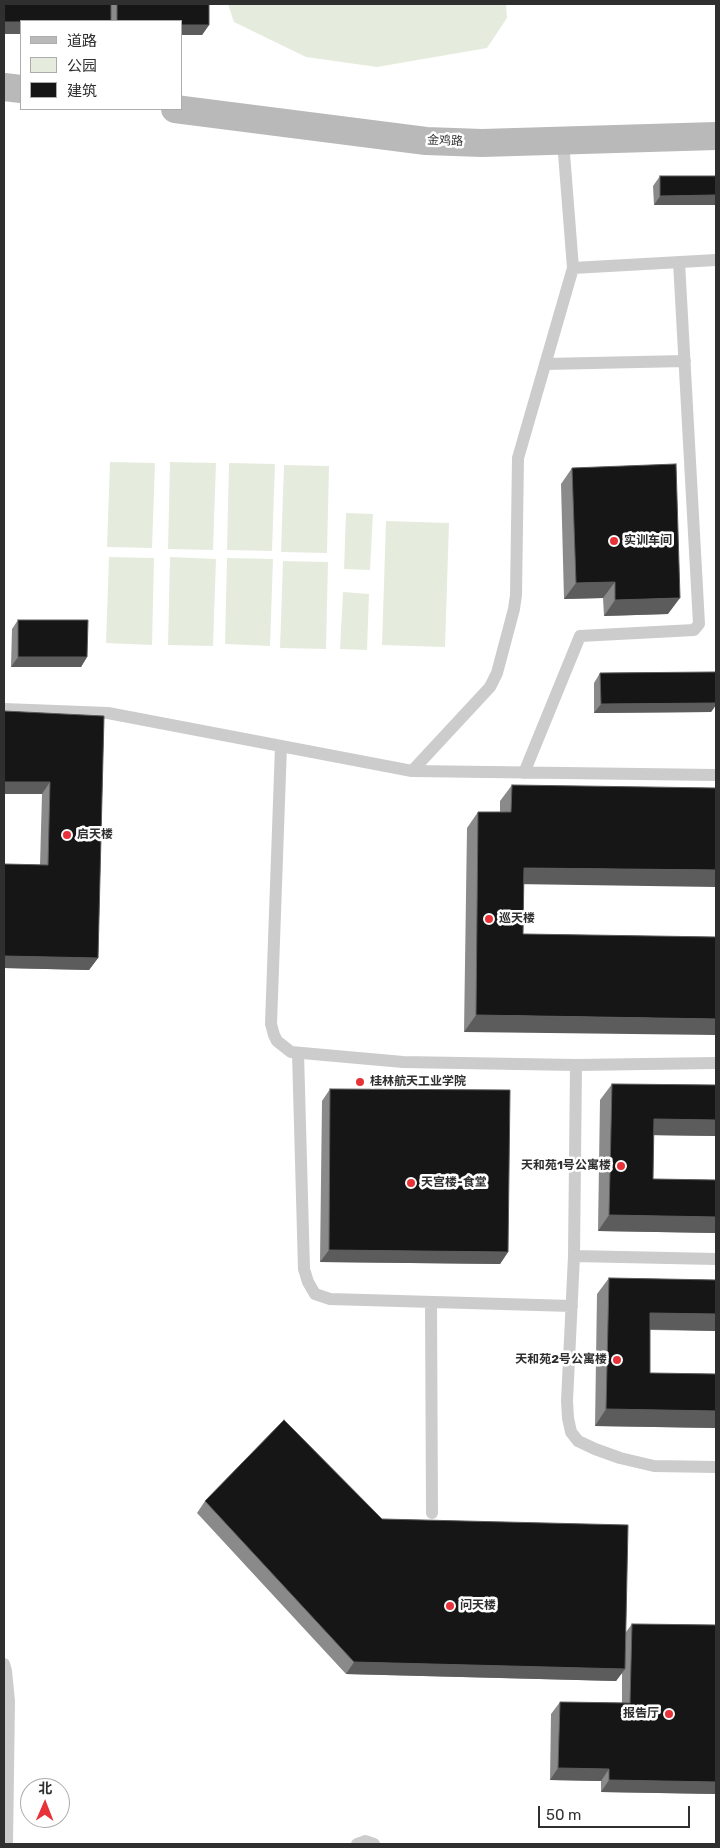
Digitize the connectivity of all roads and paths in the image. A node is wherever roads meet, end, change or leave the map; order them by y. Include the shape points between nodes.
1 (4, 87) edge
2 (20, 89) edge
3 (182, 110) edge
4 (716, 136) edge
5 (563, 140) junction
6 (716, 260) edge
7 (679, 262) junction
8 (573, 268) junction
9 (684, 361) junction
10 (545, 364) junction
11 (4, 709) edge
12 (282, 746) junction
13 (412, 771) junction
14 (524, 772) junction
15 (716, 775) edge
16 (298, 1053) junction
17 (716, 1063) edge
18 (576, 1066) junction
19 (574, 1256) junction
20 (716, 1259) edge
21 (431, 1302) junction
22 (572, 1306) junction
23 (716, 1467) edge
24 (432, 1513) dead end
25 (4, 1664) edge
26 (6, 1844) edge

1 - 2 main road
3 - 5 main road, 金鸡路 via 426,141
4 - 5 main road, 金鸡路
5 - 8 lane
6 - 7 lane
7 - 8 lane
7 - 9 lane
8 - 10 lane
9 - 10 lane
9 - 14 lane via 699,624 694,630 580,636
10 - 13 lane via 518,458 516,595 497,673 480,700
11 - 12 lane via 108,713
12 - 13 lane
12 - 16 lane via 271,1024 277,1041 291,1052
13 - 14 lane
14 - 15 lane
16 - 18 lane via 403,1062
16 - 21 lane via 304,1269 311,1289 330,1299
17 - 18 lane
18 - 19 lane
19 - 20 lane
19 - 22 lane
21 - 22 lane
21 - 24 lane
22 - 23 lane via 567,1401 569,1425 578,1441 620,1458 654,1466
25 - 26 lane via 9,1701

